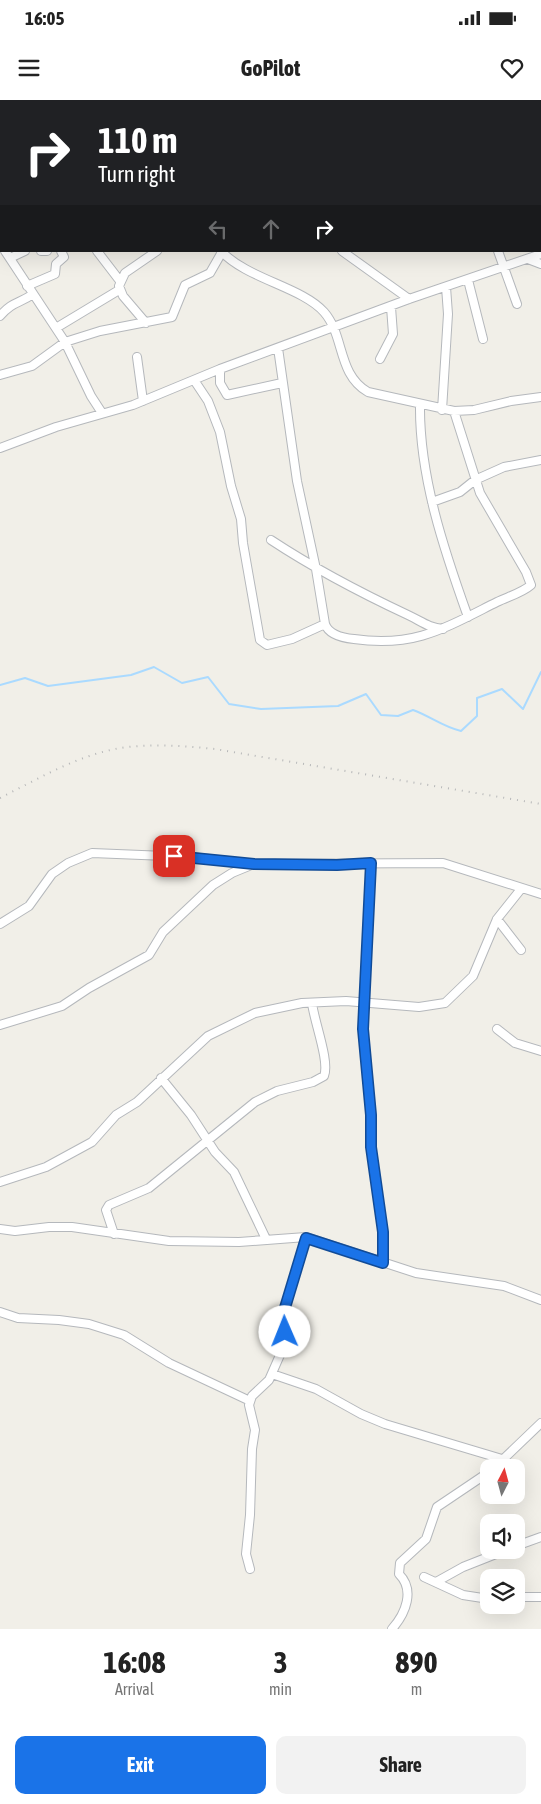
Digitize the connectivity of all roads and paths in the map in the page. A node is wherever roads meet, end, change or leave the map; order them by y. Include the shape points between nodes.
1 (3, 252) edge
2 (23, 252) edge
3 (62, 252) edge
4 (98, 252) edge
5 (156, 252) edge
6 (222, 252) edge
7 (498, 252) edge
8 (354, 254) edge
9 (541, 254) edge
10 (10, 258) junction
11 (528, 259) junction
12 (541, 264) edge
13 (504, 266) junction
14 (468, 280) junction
15 (119, 285) junction
16 (28, 286) junction
17 (446, 287) junction
18 (33, 294) junction
19 (409, 299) junction
20 (517, 304) dead end
21 (391, 307) junction
22 (0, 316) edge
23 (146, 323) junction
24 (56, 328) junction
25 (334, 329) junction
26 (483, 338) dead end
27 (65, 342) junction
28 (278, 348) junction
29 (137, 357) dead end
30 (380, 359) dead end
31 (220, 369) junction
32 (0, 376) edge
33 (194, 380) junction
34 (282, 383) junction
35 (541, 397) edge
36 (143, 401) junction
37 (420, 404) junction
38 (442, 410) junction
39 (454, 411) junction
40 (102, 413) junction
41 (0, 448) edge
42 (541, 460) edge
43 (475, 480) junction
44 (432, 502) junction
45 (270, 540) dead end
46 (316, 569) junction
47 (468, 617) junction
48 (325, 624) junction
49 (444, 629) junction
50 (371, 863) junction
51 (254, 864) junction
52 (521, 889) junction
53 (541, 894) edge
54 (497, 919) junction
55 (0, 924) edge
56 (521, 950) dead end
57 (312, 1003) junction
58 (364, 1003) junction
59 (0, 1025) edge
60 (498, 1029) dead end
61 (541, 1051) edge
62 (161, 1078) junction
63 (208, 1140) junction
64 (0, 1182) edge
65 (0, 1229) edge
66 (114, 1234) junction
67 (306, 1238) junction
68 (266, 1239) junction
69 (383, 1263) junction
70 (541, 1300) edge
71 (0, 1312) edge
72 (272, 1374) junction
73 (250, 1401) junction
74 (541, 1423) edge
75 (502, 1458) joint
76 (480, 1478) edge
77 (541, 1537) edge
78 (525, 1543) edge
79 (483, 1559) edge
80 (250, 1569) dead end
81 (424, 1577) dead end
82 (436, 1582) junction
83 (480, 1597) edge
84 (525, 1597) edge
85 (541, 1597) edge
86 (392, 1629) edge

1 - 10 street
2 - 10 street
3 - 16 street via 64,258 56,264 55,274
4 - 15 street
5 - 15 street via 125,273
6 - 23 street via 210,273 184,285 172,317
6 - 25 street via 251,272 316,305
7 - 13 street
8 - 19 street
9 - 11 street
10 - 16 street
11 - 12 street
11 - 13 street
13 - 14 street
13 - 20 street
14 - 17 street
14 - 26 street
15 - 23 street
15 - 24 street
16 - 18 street
17 - 19 street
17 - 38 street via 448,314
18 - 22 street via 12,304
18 - 24 street
19 - 21 street
21 - 25 street
21 - 30 street via 393,334
23 - 27 street via 100,331
24 - 27 street
25 - 28 street
25 - 37 street via 348,370 358,386 373,394
27 - 32 street via 32,366
27 - 40 street via 90,396
28 - 31 street
28 - 34 street
29 - 36 street
31 - 33 street
31 - 34 street via 220,383 227,395
33 - 36 street
33 - 48 street via 208,401 220,432 241,519 260,640 263,644 292,640
34 - 46 street via 297,482
35 - 39 street
36 - 40 street
37 - 38 street
37 - 44 street via 420,442
38 - 39 street
39 - 43 street
40 - 41 street
42 - 43 street via 512,465
43 - 44 street via 460,492
43 - 47 street via 531,585
44 - 47 street
45 - 46 street
46 - 48 street
46 - 49 street via 429,627
47 - 49 street
48 - 49 street via 328,630 339,636 371,641 415,639
50 - 51 street
50 - 52 street via 443,863
50 - 58 street
51 - 55 street via 192,857 92,853 52,874 29,906
51 - 59 street via 213,885 163,932 149,956 62,1006
52 - 53 street
52 - 54 street
54 - 56 street
54 - 58 street via 473,976 445,1002 419,1007
57 - 58 street
57 - 62 street via 267,1009 222,1028 208,1036
57 - 63 street via 327,1064 324,1076 254,1102
58 - 69 street via 371,1147 383,1232
60 - 61 street via 515,1043
62 - 63 street
62 - 64 street via 137,1102 116,1115 98,1136 72,1154 32,1173
63 - 66 street via 149,1188 107,1207
63 - 68 street via 234,1172
65 - 66 street via 61,1227
66 - 68 street via 169,1241
67 - 68 street
67 - 69 street
67 - 72 street via 284,1311 285,1332
69 - 70 street via 429,1276 504,1286
71 - 73 street via 18,1318 90,1324 124,1334 182,1369
72 - 73 street
72 - 75 street via 316,1389 361,1414 400,1430
73 - 80 street via 249,1411 255,1430 246,1554
74 - 75 street
76 - 86 street via 437,1506 426,1539 400,1562 399,1572 407,1582 408,1590 403,1614
77 - 78 street
79 - 82 street
81 - 82 street
82 - 83 street via 463,1595
84 - 85 street

